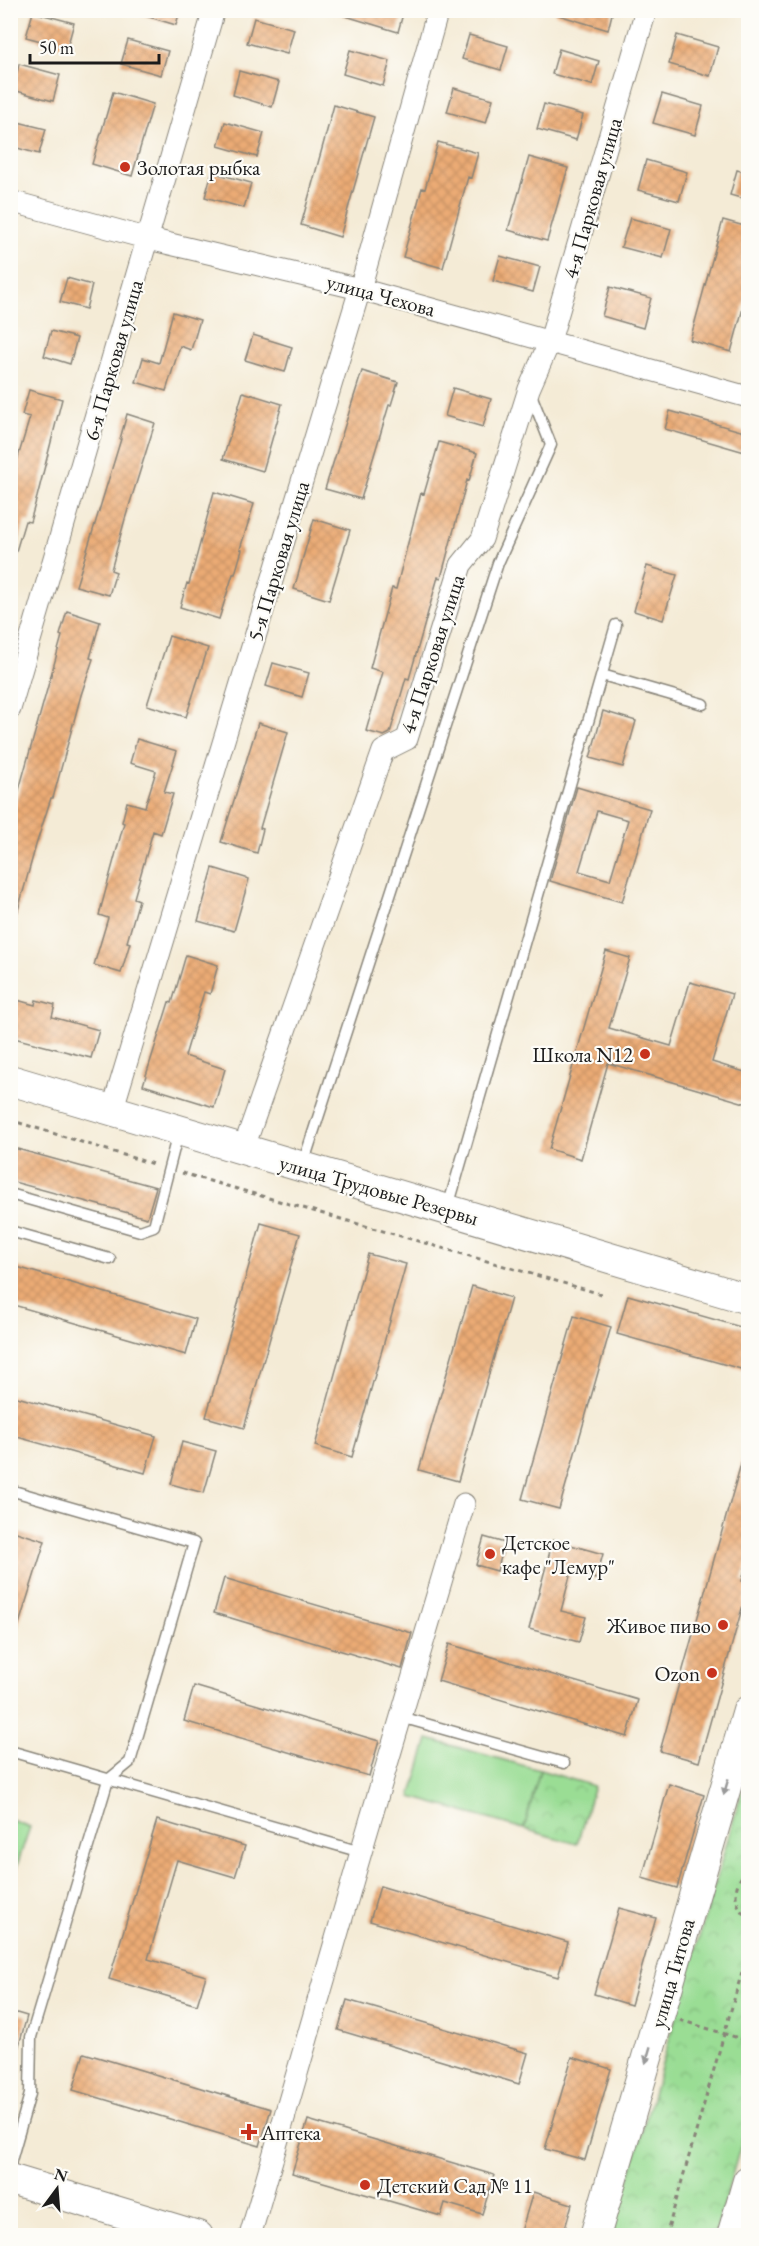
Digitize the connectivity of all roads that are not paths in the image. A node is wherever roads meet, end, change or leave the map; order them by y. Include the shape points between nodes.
1 (214, 10) edge
2 (438, 10) edge
3 (646, 10) edge
4 (10, 201) edge
5 (148, 239) junction
6 (360, 289) junction
7 (550, 341) junction
8 (529, 389) junction
9 (748, 397) edge
10 (616, 625) dead end
11 (602, 675) junction
12 (703, 704) dead end
13 (10, 709) edge
14 (10, 1080) edge
15 (112, 1111) junction
16 (178, 1131) junction
17 (243, 1150) junction
18 (302, 1168) junction
19 (10, 1194) edge
20 (447, 1210) junction
21 (10, 1231) edge
22 (110, 1259) dead end
23 (748, 1299) edge
24 (10, 1490) edge
25 (464, 1504) dead end
26 (748, 1711) edge
27 (401, 1717) junction
28 (10, 1751) edge
29 (564, 1762) dead end
30 (108, 1780) junction
31 (361, 1852) junction
32 (10, 2164) edge
33 (10, 2179) edge
34 (748, 2181) edge
35 (198, 2235) edge
36 (250, 2235) edge
37 (595, 2235) edge
38 (732, 2235) edge

1 - 5 street, 6-я Парковая улица
2 - 6 street, 5-я Парковая улица
3 - 7 street, 4-я Парковая улица
4 - 5 street, улица Чехова
5 - 6 street, улица Чехова
5 - 13 street, 6-я Парковая улица
6 - 7 street, улица Чехова
6 - 15 street, 5-я Парковая улица
7 - 8 street, 4-я Парковая улица
7 - 9 street, улица Чехова
8 - 17 street, 4-я Парковая улица via 482,539 461,565 407,739 383,751
8 - 18 lane via 551,445 498,563
10 - 11 lane
11 - 12 lane
11 - 20 lane
14 - 15 main road, улица Трудовые Резервы
15 - 16 main road, улица Трудовые Резервы
16 - 17 main road, улица Трудовые Резервы
16 - 19 lane via 154,1226 140,1231
17 - 18 main road, улица Трудовые Резервы
18 - 20 main road, улица Трудовые Резервы
20 - 23 main road, улица Трудовые Резервы
21 - 22 lane
24 - 30 lane via 194,1542 130,1762
25 - 27 street
26 -> 37 main road, улица Титова
27 - 29 lane
27 - 31 street
28 - 30 lane
30 - 31 lane
30 - 32 lane via 31,2037 30,2094
31 - 36 street
33 - 35 main road
34 - 38 main road

